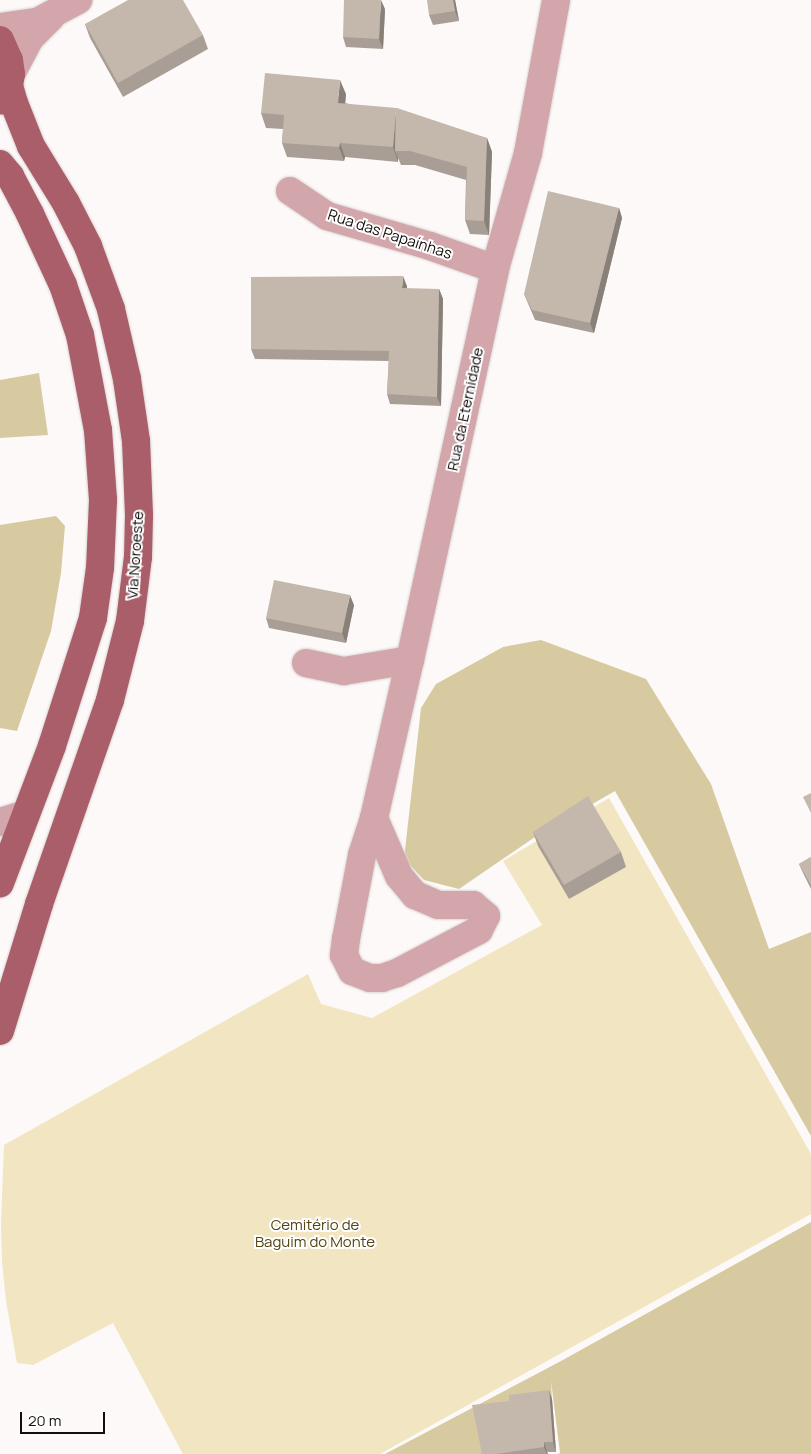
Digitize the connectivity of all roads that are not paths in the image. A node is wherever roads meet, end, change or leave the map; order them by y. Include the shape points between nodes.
1 (78, 0) edge
2 (556, 0) edge
3 (54, 14) junction
4 (0, 28) edge
5 (0, 40) edge
6 (7, 88) edge
7 (0, 164) edge
8 (290, 191) dead end
9 (495, 269) junction
10 (410, 660) junction
11 (306, 663) dead end
12 (26, 814) junction
13 (374, 818) junction
14 (0, 822) edge
15 (0, 884) edge
16 (0, 1031) edge

1 - 3 street
2 - 9 street, Rua da Eternidade via 528,153
3 - 4 street via 37,22
3 - 6 street via 30,38
5 - 6 main road, Via Noroeste via 9,60
6 - 16 main road, Via Noroeste via 31,146 88,246 111,309 127,379 136,441 139,532 130,620 110,700 38,904
7 - 12 main road via 30,214 63,286 80,335 98,430 103,500 100,568 93,618 71,691
8 - 9 street, Rua das Papaínhas via 327,216
9 - 10 street, Rua da Eternidade
10 - 11 street via 344,671
10 - 13 street, Rua da Eternidade
12 - 14 street
12 - 15 main road
13 - 13 street, Rua da Eternidade via 362,855 344,955 352,971 370,978 382,978 479,930 486,916 474,905 438,905 415,895 399,876

